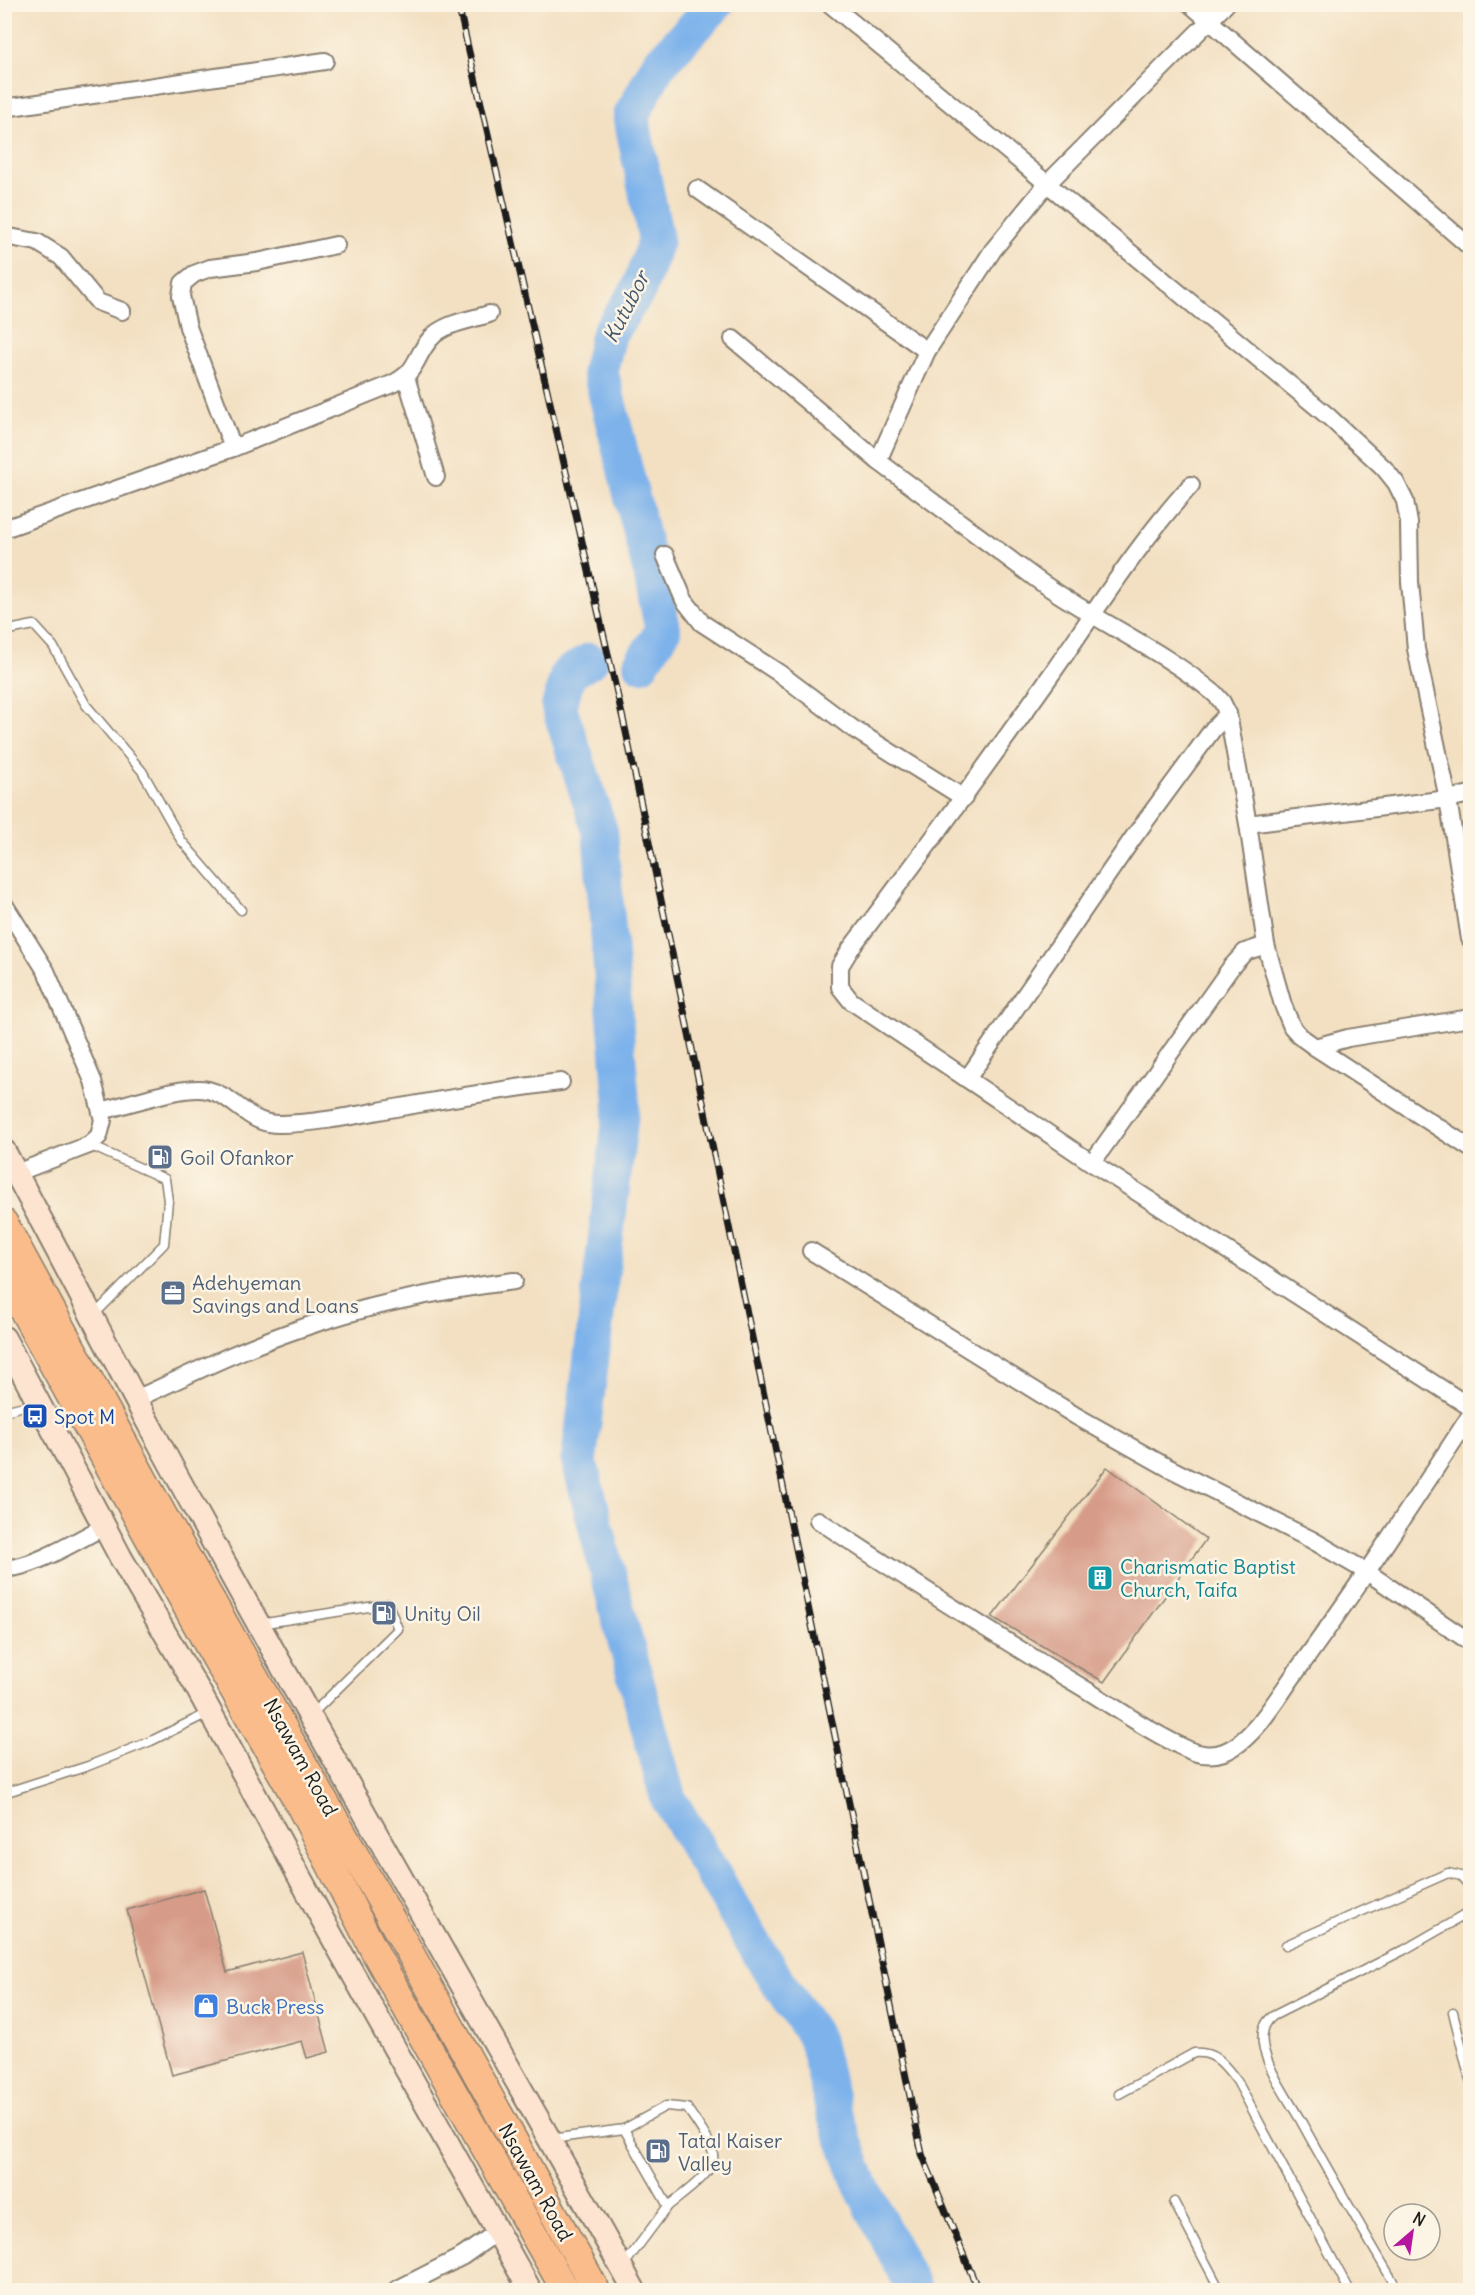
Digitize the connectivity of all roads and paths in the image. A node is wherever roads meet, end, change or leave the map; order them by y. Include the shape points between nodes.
1 (830, 4) edge
2 (1190, 4) edge
3 (1226, 4) edge
4 (1209, 21) junction
5 (326, 61) dead end
6 (4, 108) edge
7 (1046, 185) junction
8 (697, 189) dead end
9 (4, 236) edge
10 (336, 244) dead end
11 (1470, 247) edge
12 (122, 311) dead end
13 (489, 314) dead end
14 (733, 339) dead end
15 (927, 351) junction
16 (406, 377) junction
17 (233, 448) junction
18 (878, 461) junction
19 (436, 477) dead end
20 (1191, 485) dead end
21 (4, 529) edge
22 (665, 555) dead end
23 (1093, 615) junction
24 (4, 631) edge
25 (1228, 714) junction
26 (1470, 794) edge
27 (964, 798) junction
28 (1448, 799) junction
29 (1248, 824) junction
30 (4, 904) edge
31 (241, 910) dead end
32 (1470, 939) edge
33 (1266, 945) junction
34 (1470, 1018) edge
35 (1315, 1047) junction
36 (967, 1079) junction
37 (561, 1082) dead end
38 (101, 1111) junction
39 (89, 1145) junction
40 (1470, 1148) edge
41 (4, 1151) edge
42 (1092, 1163) junction
43 (16, 1173) junction
44 (4, 1223) edge
45 (811, 1251) dead end
46 (4, 1276) edge
47 (514, 1281) dead end
48 (92, 1317) junction
49 (4, 1338) edge
50 (136, 1399) junction
51 (39, 1403) junction
52 (1470, 1407) edge
53 (4, 1411) edge
54 (1470, 1416) edge
55 (818, 1521) dead end
56 (105, 1527) junction
57 (4, 1568) edge
58 (1367, 1572) junction
59 (259, 1624) junction
60 (1470, 1642) edge
61 (210, 1712) junction
62 (310, 1716) junction
63 (4, 1793) edge
64 (1470, 1887) edge
65 (1470, 1912) edge
66 (1286, 1945) dead end
67 (1453, 2012) dead end
68 (1470, 2080) edge
69 (1119, 2094) dead end
70 (624, 2129) junction
71 (549, 2139) junction
72 (1174, 2202) dead end
73 (668, 2206) junction
74 (497, 2232) junction
75 (622, 2268) junction
76 (396, 2290) edge
77 (530, 2290) edge
78 (565, 2290) edge
79 (596, 2290) edge
80 (634, 2290) edge
81 (1220, 2290) edge
82 (1349, 2290) edge
83 (1398, 2290) edge

1 - 7 street
2 - 4 street
3 - 4 street
4 - 7 street
4 - 11 street
5 - 6 street
7 - 15 street via 993,250
7 - 28 street via 1329,417 1396,483 1405,501 1409,524 1416,649
8 - 15 street
9 - 12 street via 37,242 61,257 98,302
10 - 17 street via 210,268 183,283 181,296 188,327
13 - 16 street via 444,328 432,337
14 - 18 street
15 - 18 street
16 - 17 street
16 - 19 street
17 - 21 street
18 - 23 street via 1044,584
20 - 23 street
22 - 27 street via 684,600 702,623 852,728
23 - 25 street via 1206,686
23 - 27 street
24 - 31 lane via 34,625 53,646 86,705 142,771 181,840
25 - 29 street
25 - 36 street via 1132,838
26 - 28 street
27 - 36 street via 851,948 840,966 839,979 851,1001
28 - 29 street
28 - 32 street
29 - 33 street
30 - 38 street via 46,971 93,1082
33 - 35 street via 1292,1027
33 - 42 street via 1245,952 1232,966
34 - 35 street
35 - 40 street
36 - 42 street
37 - 38 street via 307,1123 270,1125 206,1089 171,1093
38 - 39 street via 102,1128
39 - 43 street
39 - 48 lane via 165,1179 168,1201 164,1244
41 - 43 main road
42 - 52 street
43 - 48 main road
44 - 79 highway, Nsawam Road
45 - 58 street via 1076,1416
46 - 78 highway, Nsawam Road
47 - 50 street via 395,1302 296,1330
48 - 50 main road
49 - 51 main road
50 - 59 main road
51 - 53 lane
51 - 56 main road
54 - 58 street
55 - 58 street via 1139,1722 1190,1751 1208,1755 1222,1753 1247,1737
56 - 57 street via 31,1563
56 - 61 main road
58 - 60 street
59 - 62 main road
59 - 62 lane via 388,1604 398,1629
61 - 63 lane via 151,1742
61 - 74 main road
62 - 71 main road
64 - 66 lane via 1461,1876 1448,1873
65 - 83 lane via 1273,2016 1263,2030 1264,2050 1275,2075
67 - 68 lane
69 - 82 lane via 1194,2053 1215,2056 1237,2082
70 - 71 lane
70 - 73 lane
70 - 73 lane via 666,2106 687,2108 713,2152 708,2172
71 - 75 main road
72 - 81 lane
73 - 75 lane
74 - 76 street via 463,2256
74 - 77 main road
75 - 80 main road

